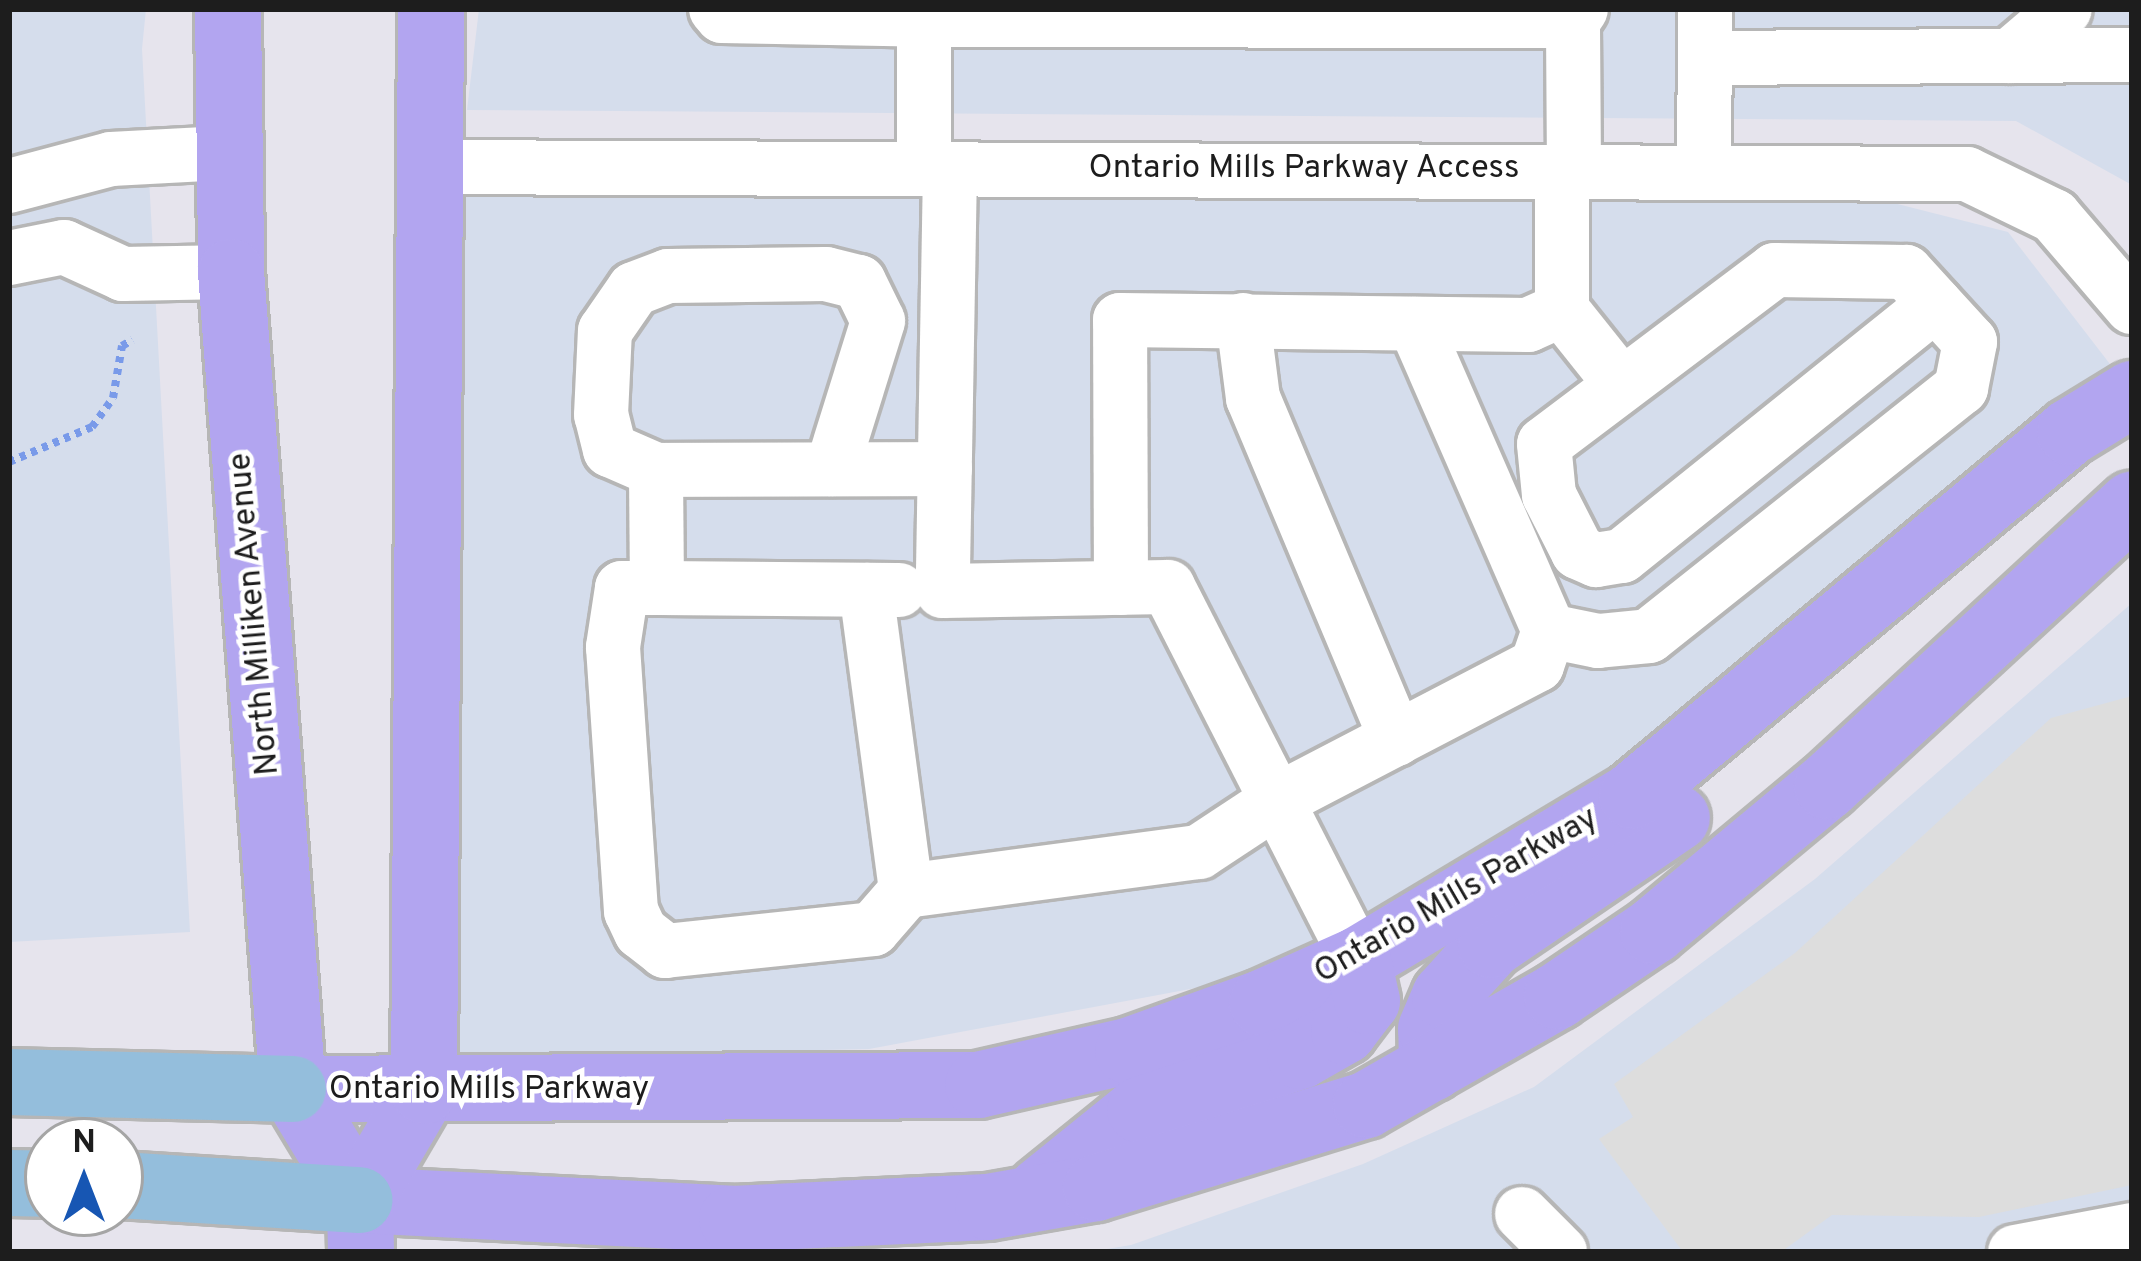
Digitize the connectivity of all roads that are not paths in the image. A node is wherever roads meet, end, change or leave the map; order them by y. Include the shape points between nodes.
1 (228, 9) edge
2 (431, 9) edge
3 (716, 9) edge
4 (2066, 9) edge
5 (1577, 15) edge
6 (925, 20) junction
7 (1705, 33) edge
8 (2010, 56) junction
9 (2132, 56) edge
10 (224, 153) junction
11 (425, 167) junction
12 (937, 169) junction
13 (1568, 170) junction
14 (1704, 170) junction
15 (9, 186) edge
16 (9, 258) edge
17 (230, 272) junction
18 (1935, 304) junction
19 (2132, 307) edge
20 (1562, 310) junction
21 (1243, 320) junction
22 (1415, 324) junction
23 (1621, 384) junction
24 (2132, 394) edge
25 (945, 469) junction
26 (656, 470) junction
27 (832, 470) junction
28 (2132, 505) edge
29 (657, 588) junction
30 (1121, 588) junction
31 (866, 590) junction
32 (944, 591) junction
33 (1549, 631) junction
34 (1756, 699) junction
35 (1396, 739) junction
36 (1278, 800) junction
37 (905, 892) junction
38 (1358, 960) junction
39 (1432, 1068) junction
40 (9, 1082) edge
41 (293, 1089) junction
42 (424, 1091) junction
43 (144, 1189) edge
44 (1028, 1201) junction
45 (1522, 1214) dead end
46 (361, 1226) edge
47 (2132, 1230) edge
48 (1560, 1252) edge
49 (2015, 1252) edge

1 - 10 main road, North Milliken Avenue
2 - 11 main road
3 - 6 street via 722,16
4 - 8 street
5 - 6 street
5 - 13 street
6 - 12 street
7 - 8 street
7 - 14 street
8 - 9 street
10 - 15 street via 111,160
10 - 17 main road, North Milliken Avenue
11 - 12 street, Ontario Mills Parkway Access
11 - 42 main road
12 - 13 street, Ontario Mills Parkway Access
12 - 25 street
13 - 14 street, Ontario Mills Parkway Access
13 - 20 street
14 - 19 street, Ontario Mills Parkway Access via 1967,174 2054,216
16 - 17 street via 64,247 123,274
17 - 41 main road, North Milliken Avenue
18 - 23 street via 1906,272 1775,270
18 - 23 street via 1622,556 1596,560 1579,552 1549,495 1544,444
18 - 33 street via 1970,342 1961,388 1648,636 1598,641
20 - 22 street via 1528,325
20 - 23 street
21 - 22 street
21 - 30 street via 1120,320
21 - 35 street via 1252,398
22 - 33 street
24 - 34 main road, Ontario Mills Parkway via 2070,432
25 - 27 street
25 - 32 street
26 - 27 street
26 - 27 street via 610,450 601,415 605,331 634,289 668,276 826,274 859,283 878,321
26 - 29 street
28 - 39 main road via 1827,786 1653,931
29 - 31 street
29 - 37 street via 622,588 613,647 631,911 640,932 665,951 873,929
30 - 32 street
30 - 36 street via 1168,587
31 - 32 street
31 - 37 street
33 - 35 street via 1537,665
34 - 38 main road, Ontario Mills Parkway via 1632,796
34 - 39 main road via 1737,760 1692,807 1491,944 1444,996 1431,1029
35 - 36 street
36 - 37 street via 1198,852
36 - 38 street
38 - 42 main road, Ontario Mills Parkway via 1128,1052 978,1085
38 - 44 main road via 1367,1001 1344,1031 1300,1056 1140,1111
39 - 44 main road via 1366,1105 1096,1188
40 - 41 highway
41 - 42 main road, Ontario Mills Parkway
41 - 46 main road, North Milliken Avenue
42 - 46 main road
43 - 46 highway
44 - 46 main road via 732,1219
45 - 48 street
47 - 49 street

